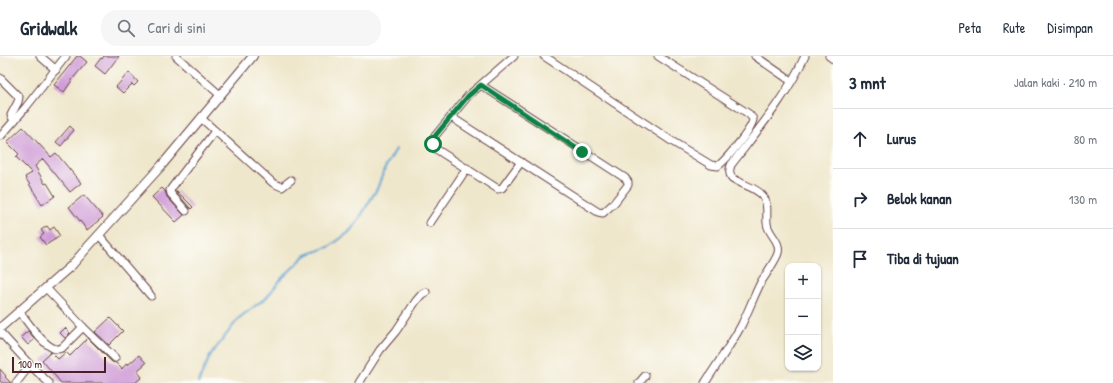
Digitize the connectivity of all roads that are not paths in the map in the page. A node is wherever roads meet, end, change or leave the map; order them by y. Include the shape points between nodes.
1 (40, 56) edge
2 (66, 56) edge
3 (176, 56) edge
4 (253, 56) edge
5 (514, 56) edge
6 (544, 56) edge
7 (658, 56) edge
8 (755, 56) edge
9 (805, 56) edge
10 (829, 56) edge
11 (833, 59) edge
12 (56, 70) junction
13 (0, 78) edge
14 (791, 81) junction
15 (481, 85) junction
16 (220, 95) junction
17 (451, 117) junction
18 (201, 118) junction
19 (14, 121) junction
20 (215, 131) junction
21 (1, 136) dead end
22 (521, 162) junction
23 (466, 168) junction
24 (291, 180) dead end
25 (186, 211) dead end
26 (430, 223) dead end
27 (99, 235) junction
28 (46, 288) junction
29 (426, 292) dead end
30 (151, 296) dead end
31 (19, 311) junction
32 (83, 327) junction
33 (0, 328) edge
34 (0, 332) edge
35 (115, 358) dead end
36 (30, 365) junction
37 (645, 376) dead end
38 (16, 383) edge
39 (49, 383) edge
40 (359, 383) edge
41 (639, 383) edge
42 (705, 383) edge

1 - 12 street
2 - 12 street
3 - 16 street
4 - 16 street
5 - 15 street
6 - 7 street via 673,142 710,165 718,166 749,131 753,119
8 - 14 street
9 - 14 street
10 - 11 street
12 - 19 street
13 - 19 street via 19,97 10,116
14 - 42 street via 767,119 729,170 732,178 760,192 765,198 767,228 777,242 778,252 731,344
15 - 17 street
15 - 22 street via 625,178 628,183 614,203 603,213
16 - 18 street
17 - 22 street
17 - 23 street via 435,136 433,146
18 - 20 street
18 - 27 street
19 - 21 street
20 - 24 street via 273,183 282,187
20 - 25 street via 170,190
22 - 23 street via 500,190
23 - 26 street
27 - 28 street via 72,265
27 - 30 street
28 - 31 street
28 - 32 street
29 - 40 street via 416,301
31 - 32 street via 41,338 54,349 62,348
31 - 33 street
32 - 35 street
34 - 36 street
36 - 38 street
36 - 39 street
37 - 41 street

